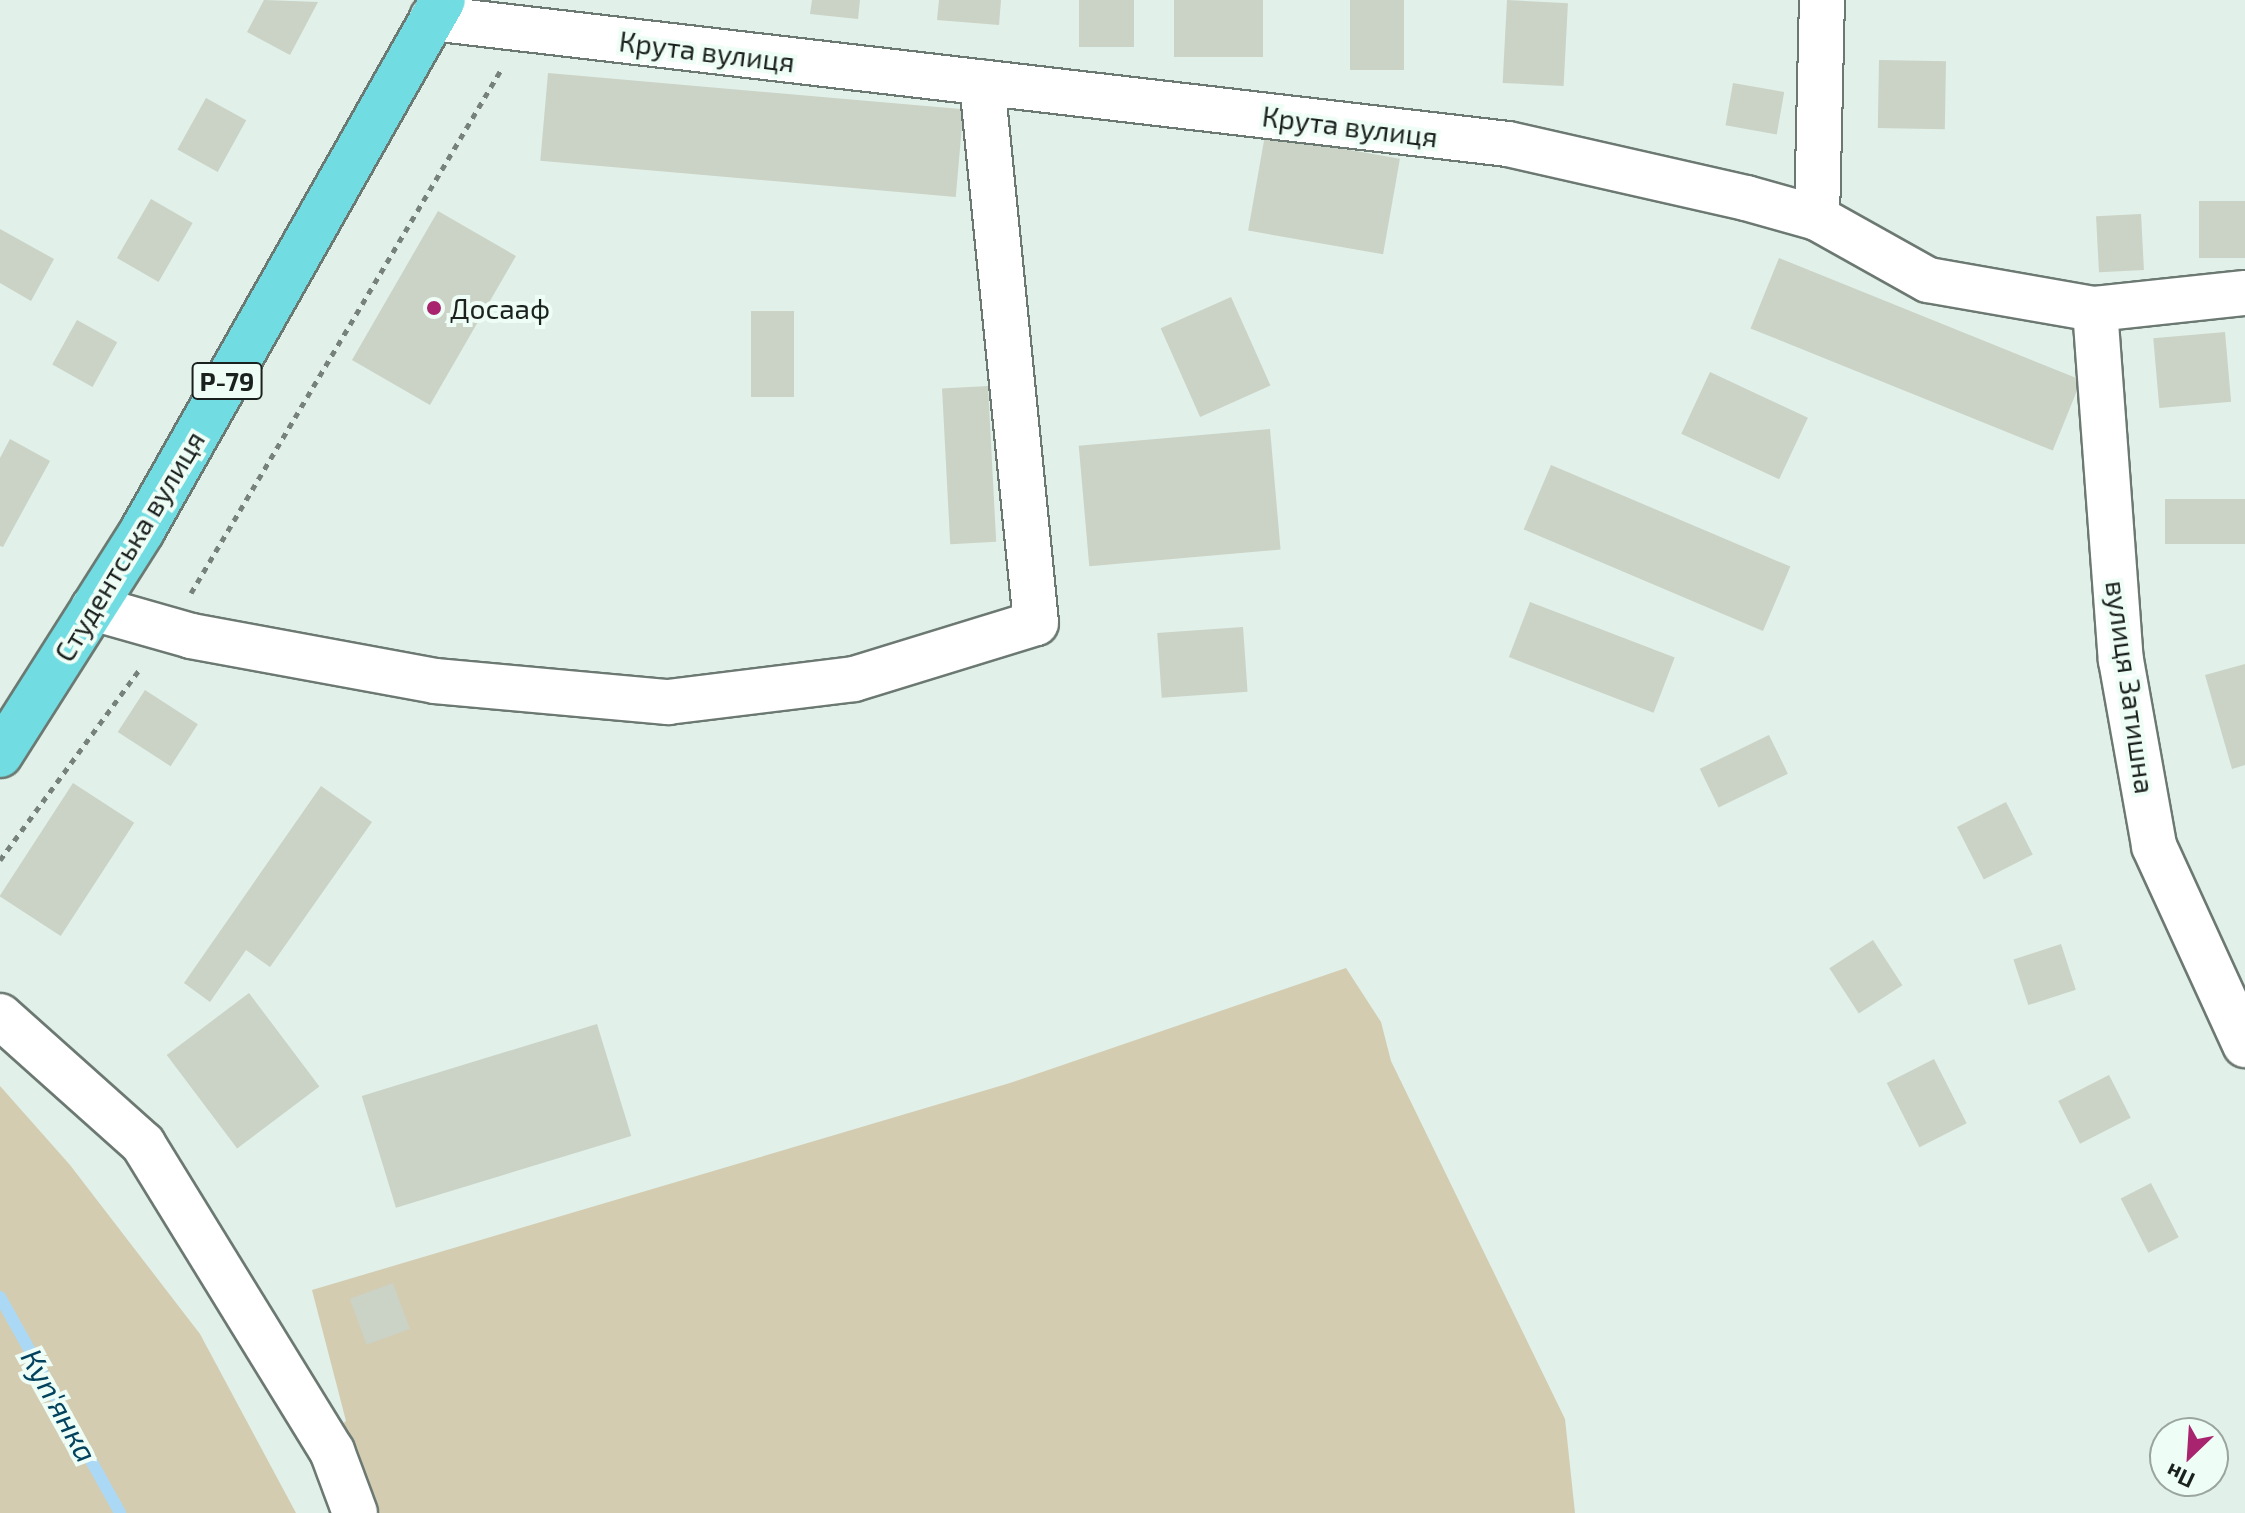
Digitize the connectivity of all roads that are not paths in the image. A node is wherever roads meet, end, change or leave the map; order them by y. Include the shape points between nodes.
1 (1822, 0) edge
2 (438, 9) edge
3 (982, 83) junction
4 (1817, 218) junction
5 (2245, 293) edge
6 (2095, 309) junction
7 (93, 608) junction
8 (0, 755) edge
9 (0, 1016) edge
10 (2245, 1045) edge
11 (355, 1513) edge

1 - 4 street
2 - 3 street, Крута вулиця via 525,29
2 - 7 main road, Студентська вулиця / Р-79 via 142,531
3 - 4 street, Крута вулиця via 1508,144
3 - 7 street via 1036,623 854,679 668,702 435,681 169,629
4 - 6 street, Крута вулиця via 1928,280
5 - 6 street, Крута вулиця
6 - 10 street, вулиця Затишна via 2121,660 2154,846
7 - 8 main road, Студентська вулиця / Р-79
9 - 11 street via 143,1144 332,1451

